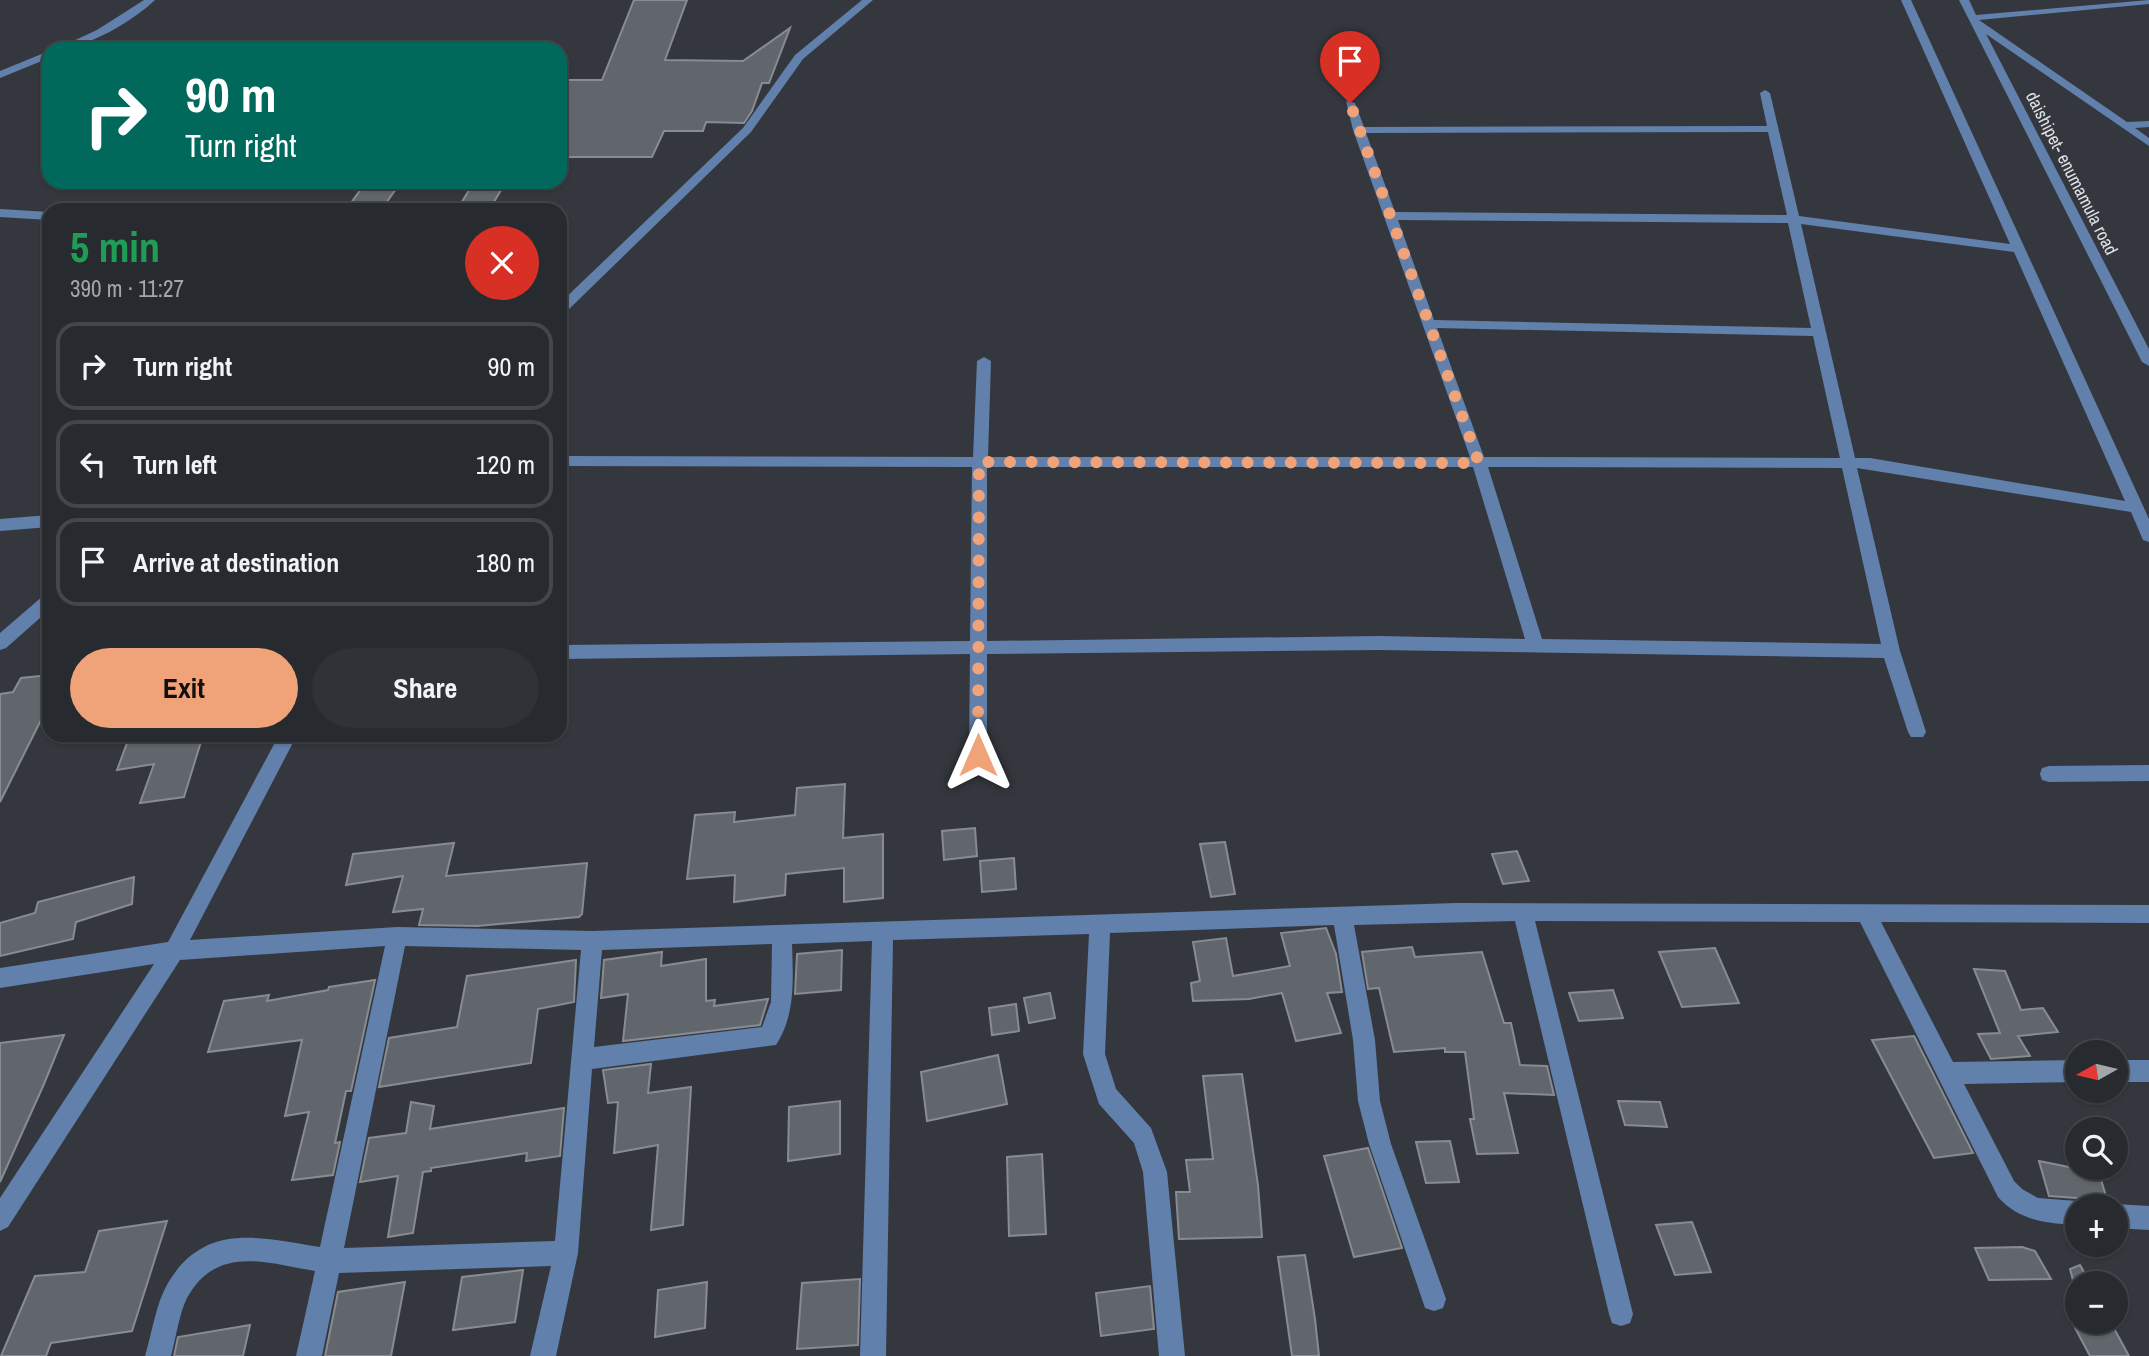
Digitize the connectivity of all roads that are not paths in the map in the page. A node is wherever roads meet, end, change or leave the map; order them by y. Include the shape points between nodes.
1 (149, 0) edge
2 (868, 0) edge
3 (1906, 0) edge
4 (1964, 0) edge
5 (2130, 1) edge
6 (2149, 1) edge
7 (2149, 11) edge
8 (1974, 20) junction
9 (77, 42) edge
10 (42, 57) edge
11 (0, 75) edge
12 (1765, 93) dead end
13 (1350, 103) dead end
14 (2149, 124) edge
15 (2124, 126) junction
16 (1359, 130) junction
17 (1773, 130) junction
18 (2149, 144) edge
19 (0, 213) edge
20 (42, 216) edge
21 (1391, 216) junction
22 (1794, 219) junction
23 (2019, 249) junction
24 (567, 303) edge
25 (1429, 324) junction
26 (1820, 331) junction
27 (984, 361) dead end
28 (2149, 362) edge
29 (567, 461) edge
30 (979, 462) junction
31 (1479, 463) junction
32 (1849, 463) junction
33 (2136, 508) junction
34 (42, 522) edge
35 (0, 525) edge
36 (2149, 536) edge
37 (42, 606) edge
38 (0, 643) edge
39 (1535, 644) junction
40 (978, 649) junction
41 (567, 652) edge
42 (1891, 652) junction
43 (1917, 732) dead end
44 (284, 742) edge
45 (978, 755) dead end
46 (2149, 772) edge
47 (2049, 774) dead end
48 (1523, 912) junction
49 (1866, 913) junction
50 (2149, 914) edge
51 (1342, 915) junction
52 (1100, 924) junction
53 (883, 931) junction
54 (782, 934) junction
55 (397, 936) junction
56 (592, 941) junction
57 (174, 951) junction
58 (0, 978) edge
59 (584, 1059) junction
60 (2065, 1071) edge
61 (2128, 1071) edge
62 (2149, 1071) edge
63 (1947, 1073) junction
64 (2065, 1212) edge
65 (2128, 1217) edge
66 (2149, 1218) edge
67 (0, 1219) edge
68 (566, 1253) junction
69 (331, 1261) junction
70 (1434, 1299) dead end
71 (1621, 1314) dead end
72 (158, 1356) edge
73 (309, 1356) edge
74 (543, 1356) edge
75 (873, 1356) edge
76 (1172, 1356) edge

1 - 9 street
2 - 24 street via 799,57 747,130
3 - 23 street
4 - 8 street, daishipet- enumamula road
5 - 6 street
5 - 7 street
5 - 8 street
8 - 15 street
8 - 28 street, daishipet- enumamula road
10 - 11 street
12 - 17 street
13 - 16 street
14 - 15 street
15 - 18 street
16 - 17 street
16 - 21 street
17 - 22 street
19 - 20 street
21 - 22 street
21 - 25 street
22 - 23 street
22 - 26 street
23 - 33 street
25 - 26 street
25 - 31 street
26 - 32 street
27 - 30 street
29 - 30 street
30 - 31 street
30 - 40 street
31 - 32 street
31 - 39 street
32 - 33 street via 1918,469
32 - 42 street
33 - 36 street
34 - 35 street
37 - 38 street
39 - 40 street
39 - 42 street
40 - 41 street
40 - 45 street
42 - 43 street
44 - 57 street
46 - 47 street
48 - 49 street
48 - 51 street
48 - 71 street
49 - 50 street
49 - 63 street
51 - 52 street
51 - 70 street via 1364,1041 1369,1101
52 - 53 street
52 - 76 street via 1094,1054 1107,1096 1143,1136 1155,1172
53 - 54 street
53 - 75 street
54 - 56 street
54 - 59 street via 779,1011 776,1028 768,1037
55 - 56 street
55 - 57 street
55 - 69 street
56 - 59 street
57 - 58 street
57 - 67 street
59 - 68 street
60 - 63 street
61 - 62 street
63 - 64 street via 2016,1202
65 - 66 street
68 - 69 street
68 - 74 street
69 - 72 street via 250,1248 206,1258 177,1292
69 - 73 street

